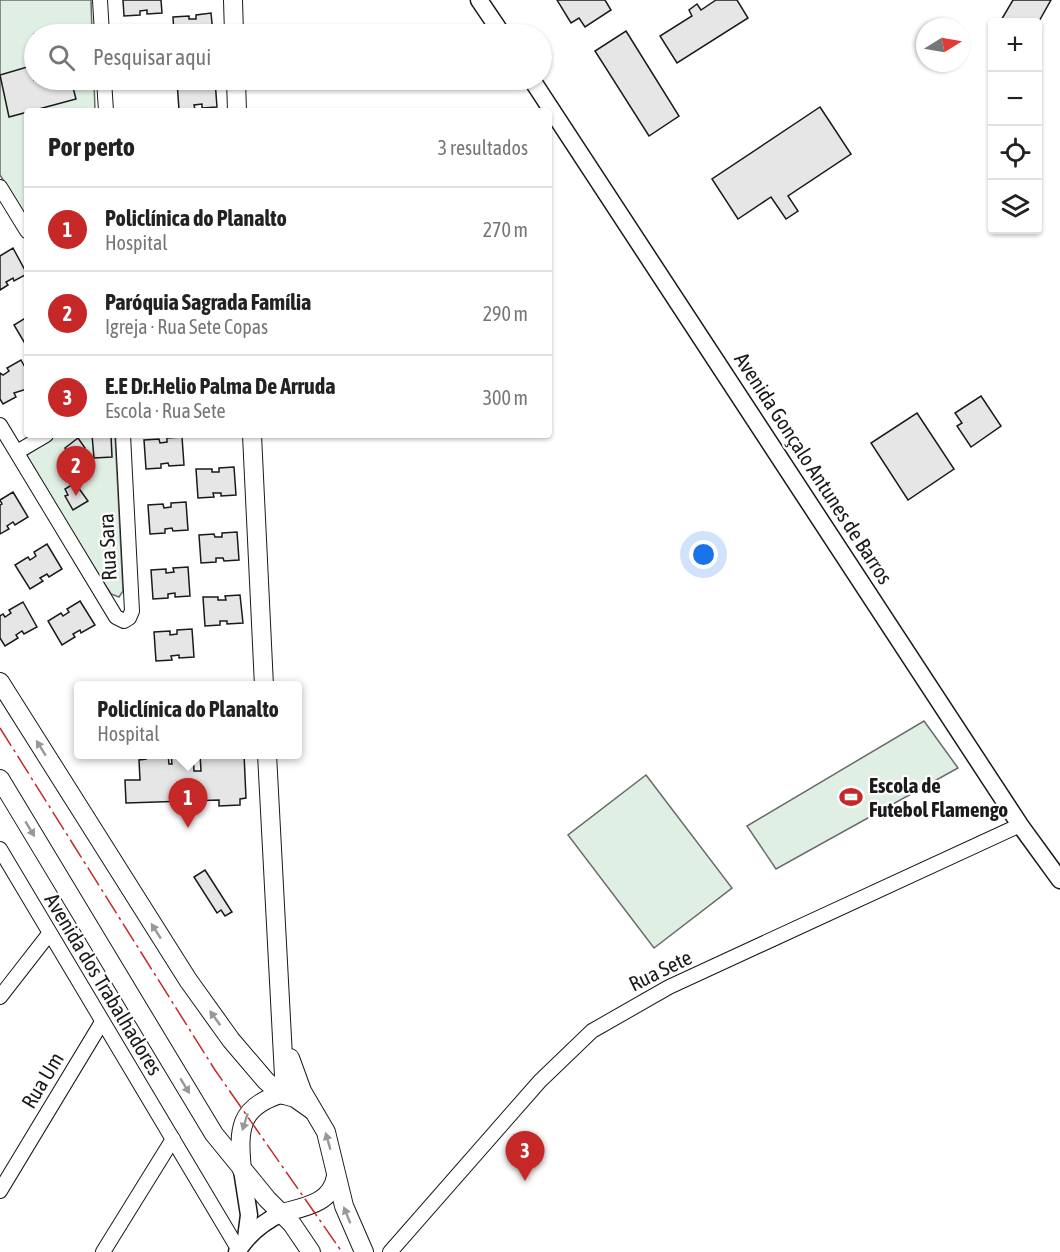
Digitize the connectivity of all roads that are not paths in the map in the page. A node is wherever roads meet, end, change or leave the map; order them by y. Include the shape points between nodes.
1 (100, 0) edge
2 (233, 0) edge
3 (479, 0) edge
4 (101, 24) edge
5 (234, 24) edge
6 (495, 24) edge
7 (105, 90) edge
8 (236, 90) edge
9 (539, 90) edge
10 (106, 108) edge
11 (237, 108) edge
12 (550, 108) edge
13 (552, 111) edge
14 (0, 187) edge
15 (24, 226) edge
16 (0, 425) edge
17 (41, 438) edge
18 (123, 438) edge
19 (252, 438) edge
20 (17, 452) junction
21 (264, 681) edge
22 (0, 682) edge
23 (267, 759) edge
24 (0, 779) edge
25 (1020, 825) junction
26 (0, 849) edge
27 (1060, 880) edge
28 (49, 934) junction
29 (0, 997) edge
30 (102, 1022) junction
31 (279, 1022) junction
32 (283, 1094) junction
33 (312, 1110) junction
34 (173, 1139) junction
35 (242, 1170) junction
36 (336, 1176) junction
37 (0, 1191) edge
38 (282, 1213) junction
39 (241, 1248) edge
40 (103, 1252) edge
41 (311, 1252) edge
42 (364, 1252) edge
43 (390, 1252) edge

1 - 4 street
2 - 5 main road
3 - 6 street
7 - 10 street
8 - 11 main road
9 - 12 street, Avenida Gonçalo Antunes de Barros
13 - 25 street, Avenida Gonçalo Antunes de Barros
14 - 15 street
16 - 20 street
17 - 20 street
18 - 20 street, Rua Sara via 132,611 128,620 116,617
19 - 21 main road
32 -> 22 main road via 253,1068 188,980
23 - 31 main road
24 -> 35 main road via 214,1134
25 - 27 street, Avenida Gonçalo Antunes de Barros
25 - 43 street, Rua Sete via 669,987 592,1031 540,1081
26 - 28 street, Avenida dos Trabalhadores
28 - 29 street
28 - 30 street, Avenida dos Trabalhadores
30 - 34 street, Avenida dos Trabalhadores
30 - 37 street, Rua Um
31 - 32 main road
31 - 33 main road via 297,1080
32 - 33 main road
32 -> 35 main road via 262,1101 247,1113 242,1126
36 -> 33 main road via 328,1138
34 - 39 street, Avenida dos Trabalhadores
34 - 40 street
35 - 38 main road
35 - 39 street via 249,1215
36 - 38 main road via 331,1192 322,1200
42 -> 36 main road
38 - 39 street via 265,1222
38 - 41 main road

